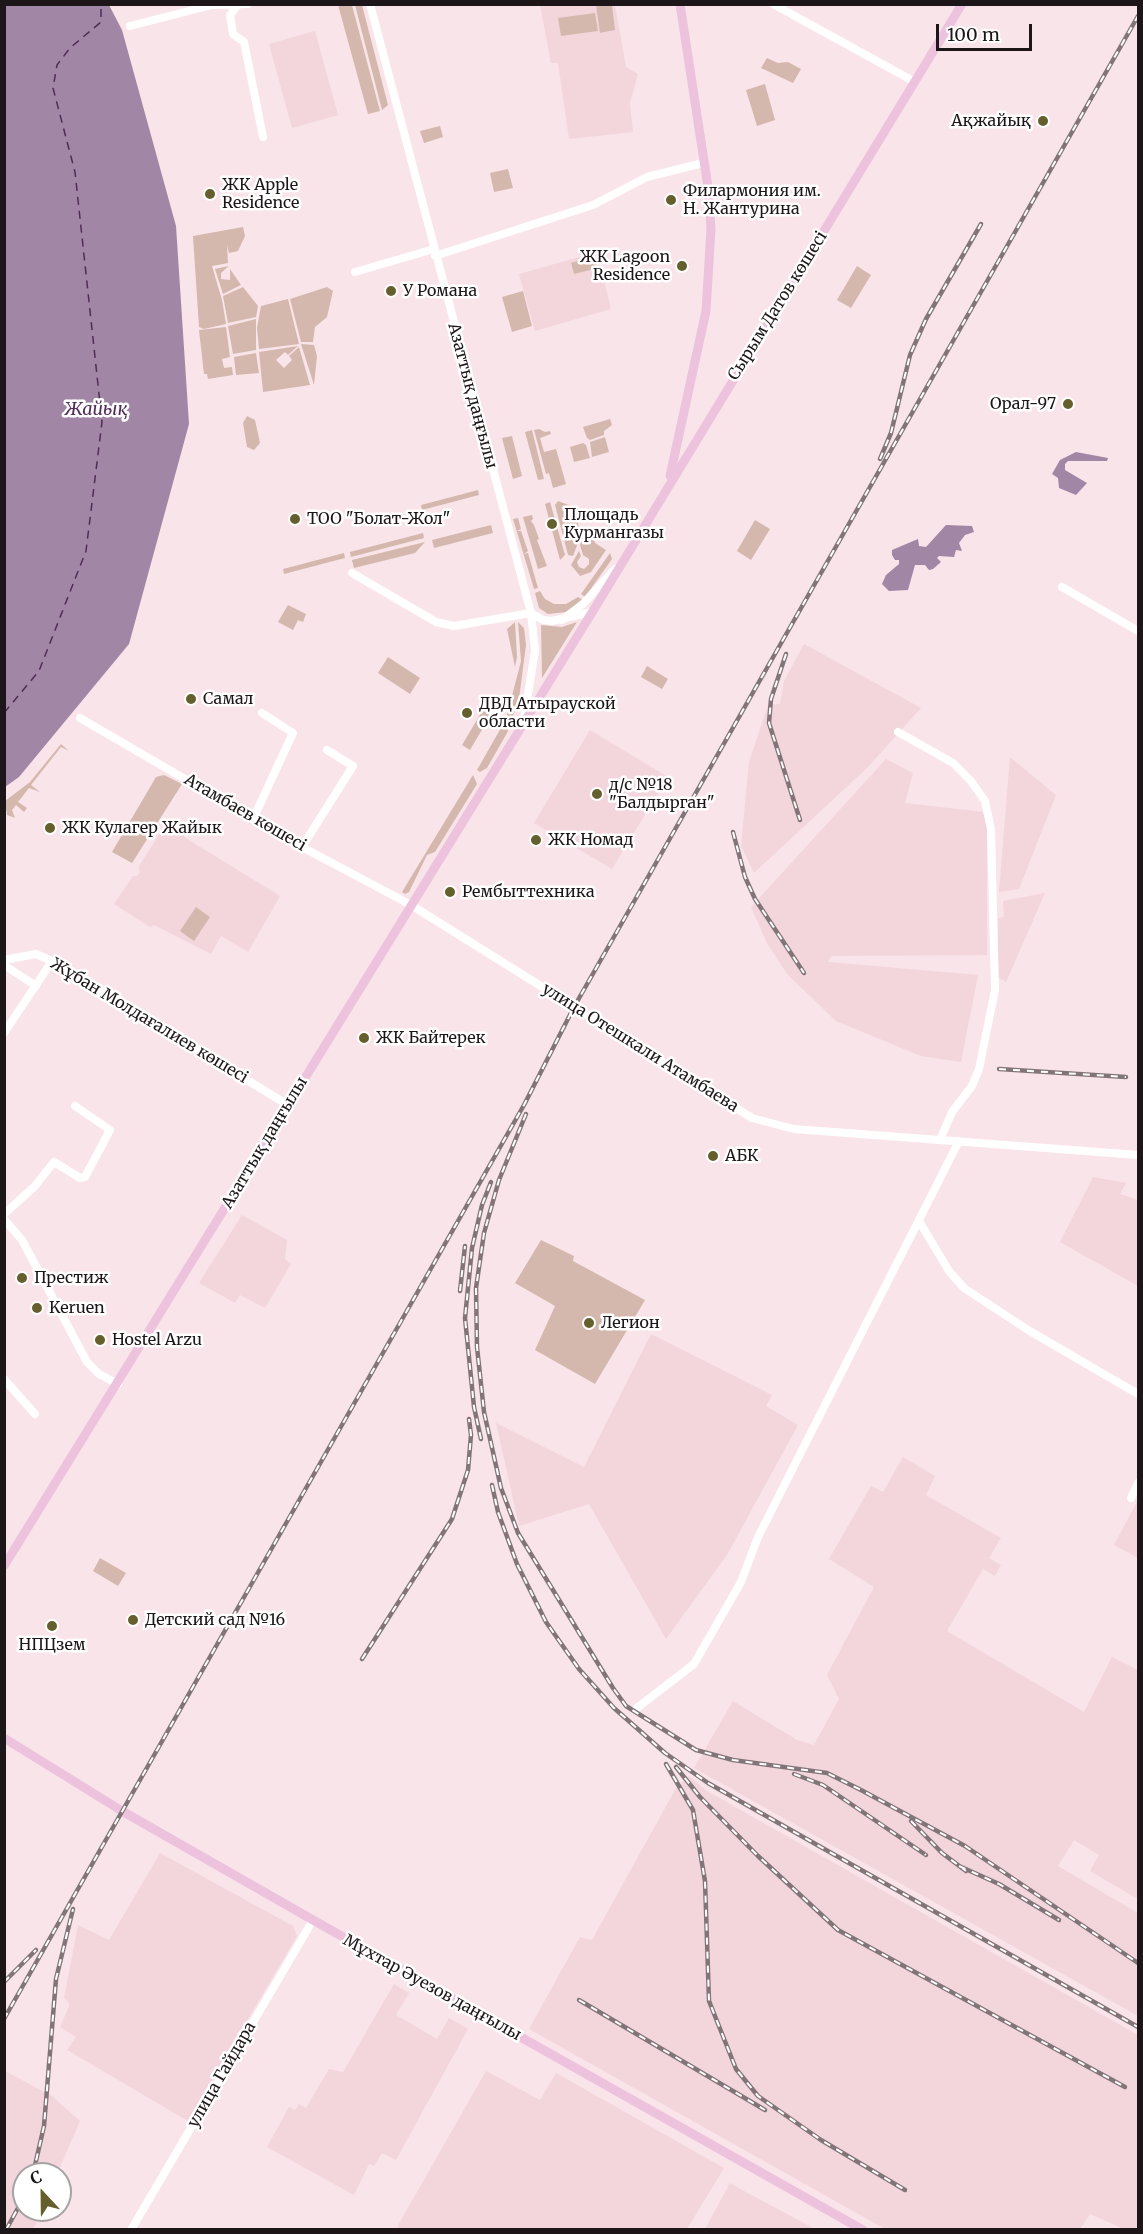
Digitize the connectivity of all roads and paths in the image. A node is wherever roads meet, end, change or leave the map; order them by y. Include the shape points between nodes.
1 (248, 4) edge
2 (370, 4) edge
3 (680, 4) edge
4 (772, 4) edge
5 (962, 4) edge
6 (237, 6) junction
7 (130, 26) dead end
8 (915, 82) junction
9 (262, 137) dead end
10 (704, 163) junction
11 (435, 252) junction
12 (355, 272) dead end
13 (669, 484) junction
14 (624, 560) junction
15 (352, 573) dead end
16 (1062, 587) dead end
17 (592, 612) junction
18 (531, 613) junction
19 (562, 620) junction
20 (1138, 631) edge
21 (262, 713) dead end
22 (80, 718) dead end
23 (524, 719) junction
24 (898, 732) dead end
25 (327, 750) dead end
26 (253, 819) junction
27 (302, 847) junction
28 (411, 905) junction
29 (4, 960) edge
30 (52, 961) junction
31 (4, 965) edge
32 (36, 986) junction
33 (4, 1033) edge
34 (288, 1105) junction
35 (75, 1106) dead end
36 (940, 1140) junction
37 (959, 1141) junction
38 (1138, 1155) edge
39 (4, 1214) edge
40 (4, 1219) edge
41 (919, 1221) junction
42 (4, 1379) edge
43 (118, 1384) junction
44 (1138, 1394) edge
45 (35, 1414) dead end
46 (1138, 1483) edge
47 (1131, 1498) dead end
48 (4, 1566) edge
49 (637, 1708) dead end
50 (4, 1738) edge
51 (313, 1920) junction
52 (131, 2229) edge
53 (863, 2229) edge

1 - 6 street
2 - 11 street, Азаттық даңғылы
3 - 10 main road
4 - 8 street
5 - 8 main road, Сырым Датов көшесі
6 - 7 street via 212,5
6 - 9 street via 230,15 233,34 244,42
8 - 13 main road, Сырым Датов көшесі
10 - 11 street via 647,177 593,205
10 - 13 main road via 711,218 706,311
11 - 12 street
11 - 18 street, Азаттық даңғылы
13 - 14 main road, Сырым Датов көшесі
14 - 17 main road, Сырым Датов көшесі
14 - 19 street via 583,604
15 - 18 street via 436,622 453,626
16 - 20 street
17 - 19 street
17 - 23 main road, Азаттық даңғылы
18 - 19 street via 543,620
18 - 23 street, Азаттық даңғылы via 535,651
21 - 26 street via 293,732
22 - 26 street, Атамбаев көшесі
23 - 28 main road, Азаттық даңғылы
24 - 36 street via 953,763 971,781 985,801 991,829 995,990 979,1070 952,1112
25 - 27 street via 353,766
26 - 27 street, Атамбаев көшесі
27 - 28 street, Атамбаев көшесі
28 - 34 main road, Азаттық даңғылы
28 - 36 street, улица Отешкали Атамбаева via 752,1118 794,1129
29 - 30 street, Жұбан Молдағалиев көшесі via 36,954
30 - 32 street
30 - 34 street, Жұбан Молдағалиев көшесі
31 - 32 street
32 - 33 street
34 - 43 main road, Азаттық даңғылы
35 - 39 street via 110,1130 85,1177 80,1178 54,1162
36 - 37 street, улица Отешкали Атамбаева
37 - 38 street, улица Отешкали Атамбаева
37 - 41 street
40 - 43 street via 22,1240 87,1362
41 - 44 street via 964,1288
41 - 49 street via 758,1537 741,1582 694,1664
42 - 45 street
43 - 48 main road, Азаттық даңғылы
46 - 47 street
50 - 51 main road, Мұхтар Әуезов даңғылы via 103,1800
51 - 52 street, улица Гайдара
51 - 53 main road, Мұхтар Әуезов даңғылы

